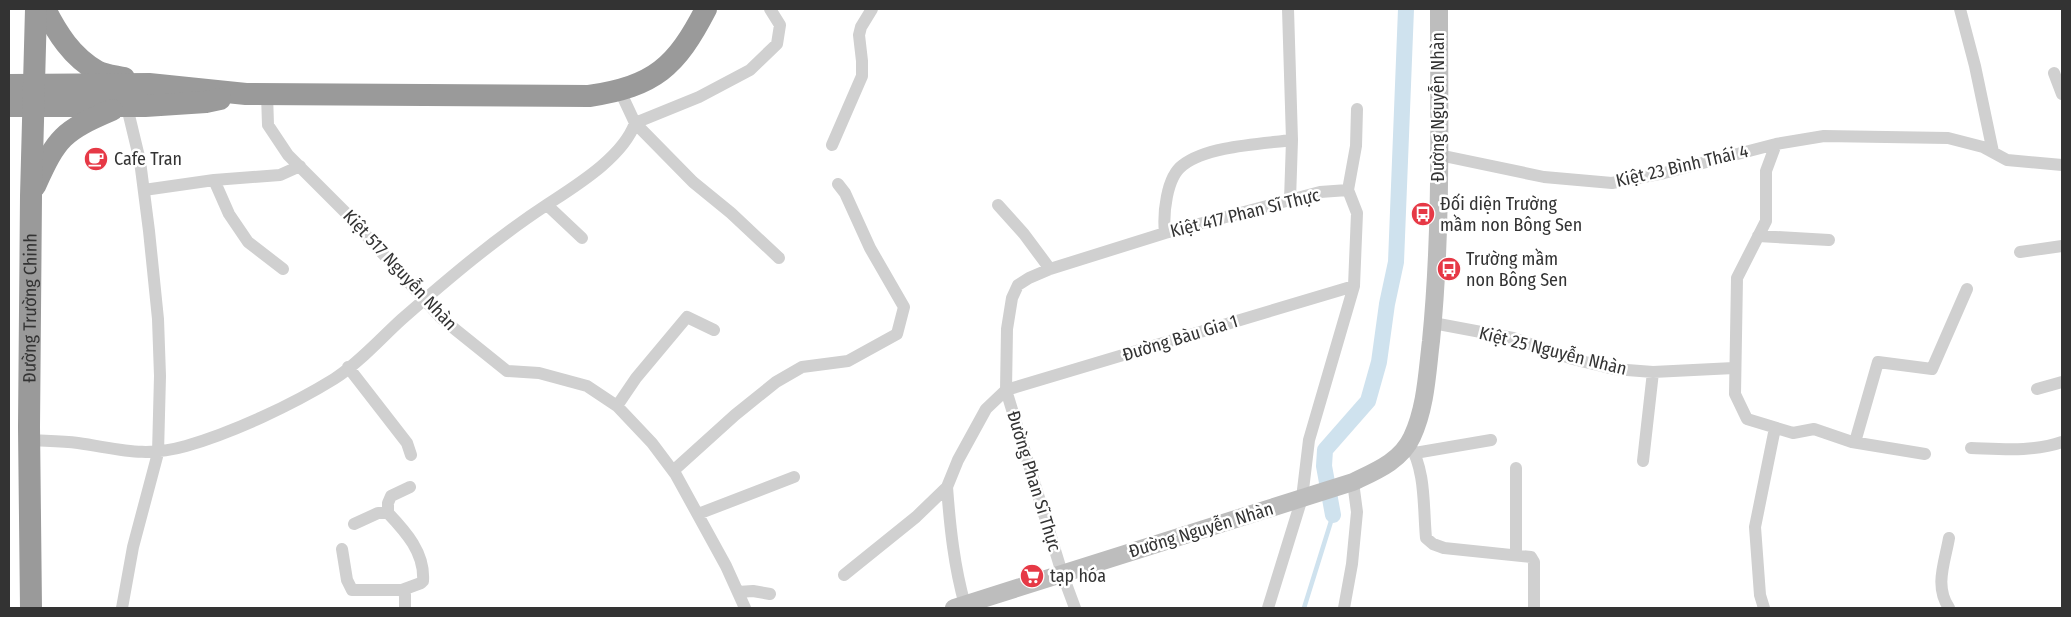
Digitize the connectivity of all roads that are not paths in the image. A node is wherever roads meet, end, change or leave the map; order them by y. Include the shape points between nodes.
1 (36, 9) edge
2 (45, 9) edge
3 (770, 9) edge
4 (872, 9) edge
5 (1288, 9) edge
6 (1439, 9) edge
7 (1960, 9) edge
8 (703, 12) edge
9 (2054, 73) dead end
10 (149, 84) junction
11 (9, 85) edge
12 (620, 91) junction
13 (257, 94) junction
14 (2062, 94) edge
15 (34, 96) junction
16 (9, 106) edge
17 (124, 107) junction
18 (1357, 109) dead end
19 (635, 123) junction
20 (1292, 140) junction
21 (1776, 144) junction
22 (832, 145) dead end
23 (1993, 152) junction
24 (1439, 155) junction
25 (2062, 165) edge
26 (300, 166) junction
27 (214, 180) junction
28 (838, 184) dead end
29 (144, 190) junction
30 (1348, 190) junction
31 (31, 196) junction
32 (1290, 200) junction
33 (546, 205) junction
34 (998, 205) dead end
35 (1165, 233) junction
36 (1758, 236) junction
37 (582, 238) dead end
38 (1829, 240) dead end
39 (2062, 246) edge
40 (2020, 252) dead end
41 (779, 258) dead end
42 (283, 269) dead end
43 (1050, 269) junction
44 (1354, 286) junction
45 (1967, 289) dead end
46 (424, 300) junction
47 (1433, 323) junction
48 (714, 330) dead end
49 (348, 367) junction
50 (1734, 368) junction
51 (1653, 372) junction
52 (2062, 382) edge
53 (2037, 389) dead end
54 (1006, 390) junction
55 (617, 406) junction
56 (1775, 428) junction
57 (29, 440) junction
58 (1491, 440) dead end
59 (1856, 442) junction
60 (2062, 442) edge
61 (1412, 448) junction
62 (1972, 448) dead end
63 (158, 453) junction
64 (1925, 454) dead end
65 (412, 455) dead end
66 (1642, 461) dead end
67 (1516, 468) dead end
68 (675, 473) junction
69 (794, 477) dead end
70 (1350, 483) junction
71 (410, 487) dead end
72 (947, 487) junction
73 (1309, 496) junction
74 (388, 512) junction
75 (698, 514) junction
76 (354, 524) dead end
77 (1949, 538) dead end
78 (342, 549) dead end
79 (1516, 554) junction
80 (1062, 573) junction
81 (844, 575) dead end
82 (402, 590) junction
83 (738, 592) junction
84 (770, 594) dead end
85 (960, 607) edge
86 (31, 608) edge
87 (122, 608) edge
88 (405, 608) edge
89 (745, 608) edge
90 (1075, 608) edge
91 (1268, 608) edge
92 (1344, 608) edge
93 (1534, 608) edge
94 (1764, 608) edge
95 (1949, 608) edge

1 - 15 highway, Đường Trường Chinh
2 - 10 highway via 58,36 98,72
3 - 19 street via 780,25 778,44 750,70 699,97
4 - 22 street via 859,35 862,76
5 - 20 street
6 - 24 street, Đường Nguyễn Nhàn
7 - 23 street
8 - 12 highway via 678,56 657,74
9 - 14 street
10 - 13 highway
10 - 15 highway
11 - 15 highway
12 - 13 highway via 589,96
12 - 19 street
13 - 17 highway via 206,102
13 - 26 street, Kiệt 517 Nguyễn Nhàn via 268,125 288,156
15 - 16 highway
15 - 17 highway
15 - 31 highway, Đường Trường Chinh
17 - 29 street via 140,161
17 - 31 highway via 84,122 62,137 48,158
18 - 30 street via 1356,146
19 - 33 street via 631,134 607,160 576,186
19 - 41 street via 693,182
20 - 32 street
20 - 35 street via 1228,148 1182,165 1168,194 1163,217
21 - 23 street, Kiệt 23 Bình Thái 4 via 1824,136 1948,138
21 - 24 street, Kiệt 23 Bình Thái 4 via 1612,183 1544,177
21 - 36 street, Kiệt 23 Bình Thái 4 via 1766,171 1766,221
23 - 25 street, Kiệt 23 Bình Thái 4 via 2007,160
24 - 47 street, Đường Nguyễn Nhàn
26 - 27 street via 280,175
26 - 46 street, Kiệt 517 Nguyễn Nhàn
27 - 29 street
27 - 42 street via 228,214 248,242
28 - 68 street via 904,306 897,334 848,361 802,367 776,382
29 - 63 street via 158,319
30 - 32 street, Kiệt 417 Phan Sĩ Thực via 1320,192
30 - 44 street via 1357,213
31 - 57 highway, Đường Trường Chinh
32 - 35 street, Kiệt 417 Phan Sĩ Thực
33 - 37 street
33 - 46 street via 484,248
34 - 43 street
35 - 43 street, Kiệt 417 Phan Sĩ Thực
36 - 38 street
36 - 50 street, Kiệt 23 Bình Thái 4 via 1737,278
39 - 40 street
43 - 54 street, Kiệt 417 Phan Sĩ Thực via 1018,285 1012,298 1007,329
44 - 54 street, Đường Bàu Gia 1
44 - 73 street via 1309,440
45 - 59 street via 1932,369 1878,362
46 - 49 street
46 - 55 street, Kiệt 517 Nguyễn Nhàn via 441,318 507,371 540,373 586,386
47 - 51 street, Kiệt 25 Nguyễn Nhàn via 1513,338 1614,369
47 - 61 street, Đường Nguyễn Nhàn via 1426,387
48 - 55 street via 687,316
49 - 63 street via 336,378 247,423 188,446
49 - 65 street via 407,443
50 - 51 street, Kiệt 25 Nguyễn Nhàn
50 - 56 street, Kiệt 23 Bình Thái 4 via 1735,394 1747,419
51 - 66 street
52 - 53 street
54 - 72 street via 986,409
54 - 80 street, Đường Phan Sĩ Thực
55 - 68 street, Kiệt 517 Nguyễn Nhàn
56 - 59 street, Kiệt 23 Bình Thái 4 via 1793,433 1814,430
56 - 94 street via 1756,527 1760,595
57 - 63 street
57 - 86 highway, Đường Trường Chinh
58 - 61 street
59 - 64 street, Kiệt 23 Bình Thái 4
60 - 62 street via 2008,450
61 - 70 street, Đường Nguyễn Nhàn via 1384,467
61 - 79 street via 1421,470 1426,538 1444,548
63 - 87 street via 133,548
67 - 79 street
68 - 75 street, Kiệt 517 Nguyễn Nhàn
69 - 75 street
70 - 73 street, Đường Nguyễn Nhàn
70 - 92 street via 1357,512
71 - 74 street via 391,496
72 - 81 street via 916,517
72 - 85 street
73 - 80 street, Đường Nguyễn Nhàn
73 - 91 street
74 - 76 street
74 - 82 street via 415,545 424,574 421,583
75 - 83 street, Kiệt 517 Nguyễn Nhàn
77 - 95 street via 1940,586 1943,600
78 - 82 street via 352,590
79 - 93 street via 1531,557 1534,562
80 - 85 street, Đường Nguyễn Nhàn
80 - 90 street, Đường Phan Sĩ Thực
82 - 88 street
83 - 84 street
83 - 89 street, Kiệt 517 Nguyễn Nhàn

